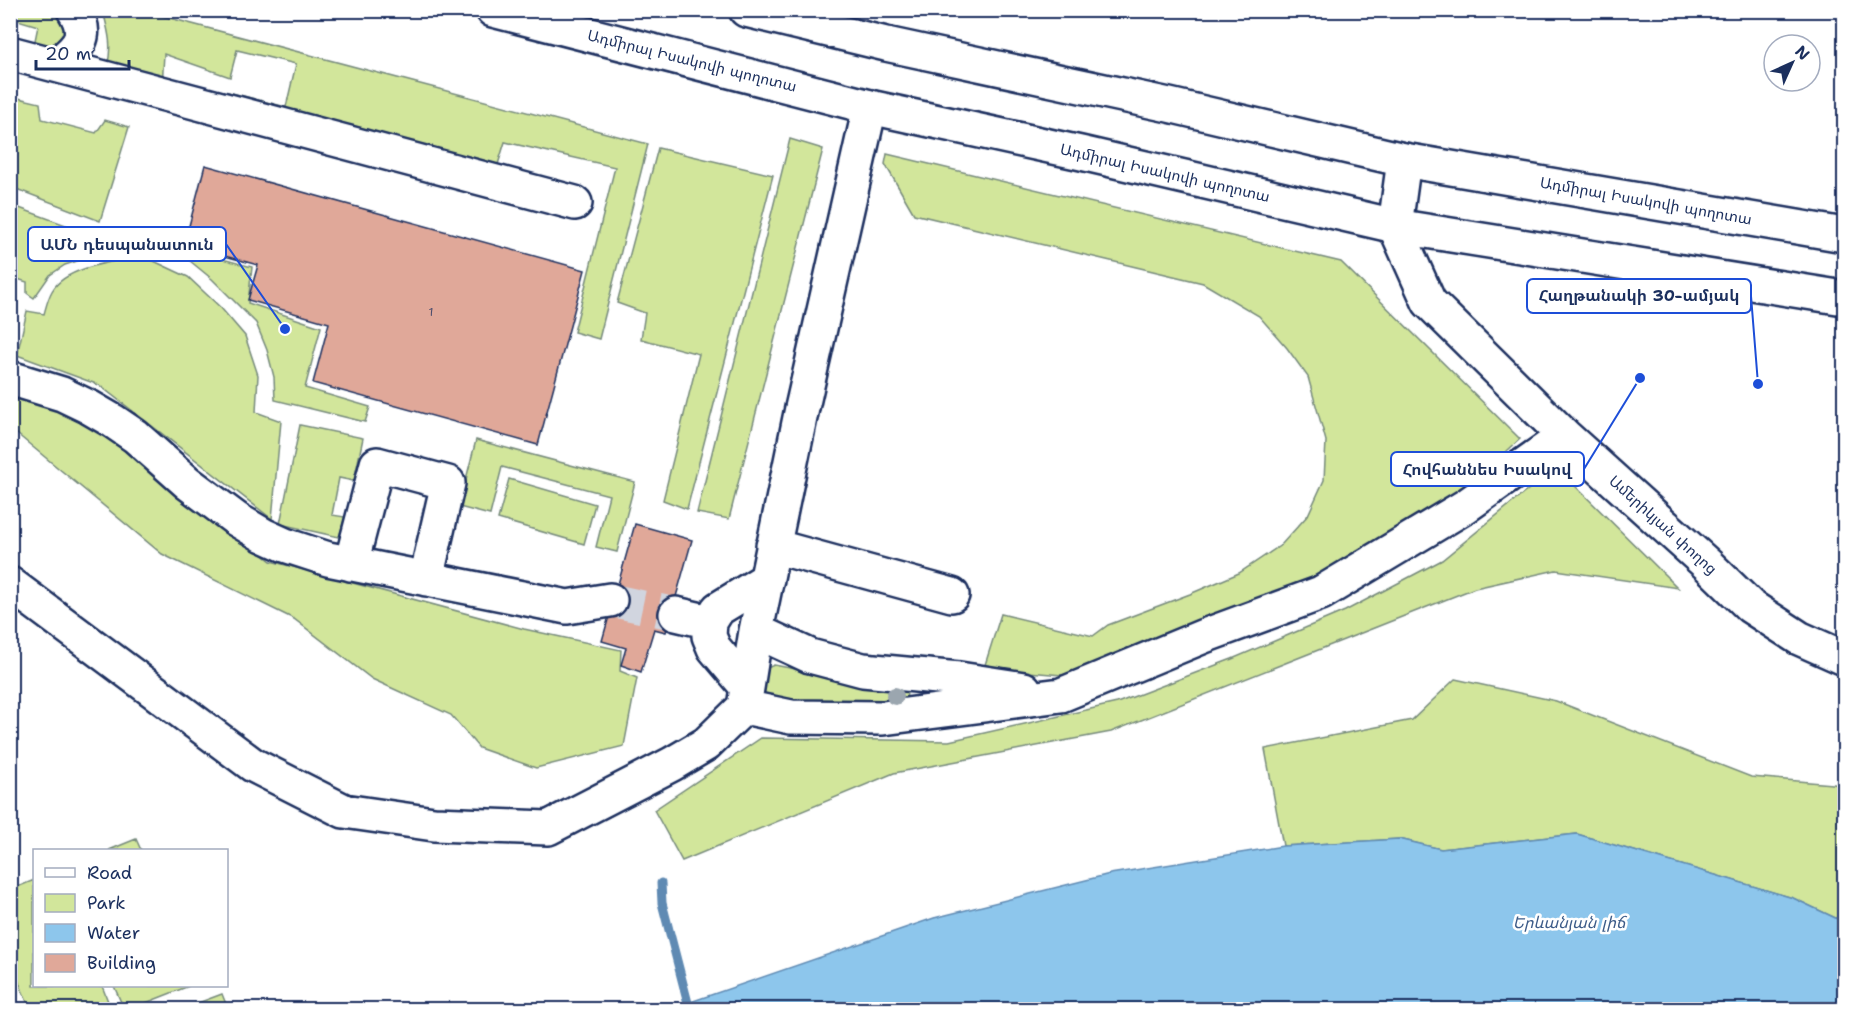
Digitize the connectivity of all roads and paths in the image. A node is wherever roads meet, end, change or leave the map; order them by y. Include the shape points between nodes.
1 (74, 10) edge
2 (493, 10) edge
3 (746, 10) edge
4 (10, 53) edge
5 (56, 65) junction
6 (870, 107) junction
7 (1404, 160) junction
8 (576, 203) dead end
9 (1395, 226) junction
10 (1845, 235) edge
11 (1845, 298) edge
12 (10, 378) edge
13 (1566, 436) junction
14 (773, 546) junction
15 (351, 564) junction
16 (426, 579) junction
17 (767, 579) junction
18 (10, 584) edge
19 (952, 595) dead end
20 (610, 600) tunnel mouth
21 (676, 614) tunnel mouth
22 (710, 622) junction
23 (756, 631) junction
24 (1845, 658) edge
25 (1061, 695) junction
26 (746, 697) junction

1 - 5 main road via 82,22 81,34 75,50
2 - 6 main road, Ադմիրալ Իսակովի պողոտա
3 - 7 main road, Ադմիրալ Իսակովի պողոտա
4 - 5 main road
5 - 8 main road
6 - 9 main road, Ադմիրալ Իսակովի պողոտա
6 - 14 main road
7 - 9 main road
7 - 10 main road, Ադմիրալ Իսակովի պողոտա
9 - 11 main road, Ադմիրալ Իսակովի պողոտա
9 - 13 main road, Ամերիկյան փողոց via 1429,302
12 - 15 main road via 89,406 135,436 188,483 263,535
13 - 24 main road, Ամերիկյան փողոց via 1750,606 1799,638
13 - 25 main road via 1466,506 1321,593
14 - 17 main road
14 - 19 main road
15 - 16 main road
15 - 16 main road via 377,464 448,483
16 - 20 main road via 567,607
17 - 22 main road via 718,609
17 - 23 main road
18 - 26 main road via 253,765 344,811 434,825 548,828 706,744
21 - 22 main road
22 - 26 main road via 709,636 714,648
23 - 25 main road via 810,656 863,670 959,679
23 - 26 main road
25 - 26 main road via 883,718 791,717

